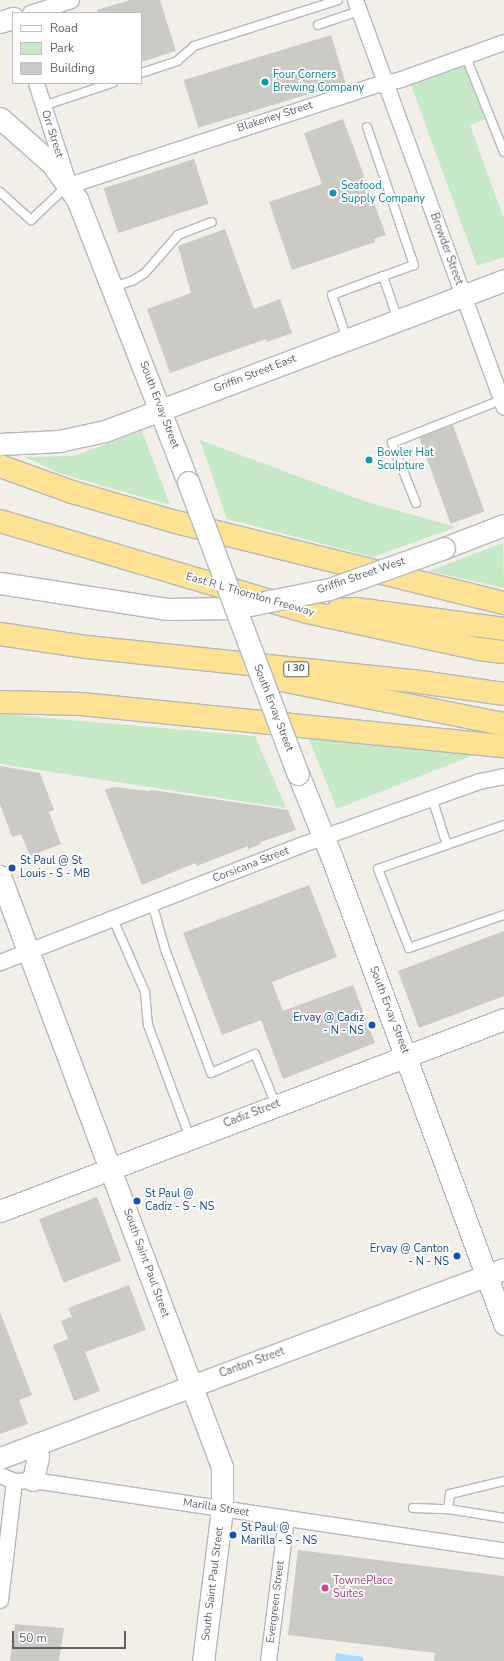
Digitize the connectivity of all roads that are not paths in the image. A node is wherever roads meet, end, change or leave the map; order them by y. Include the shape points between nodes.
1 (31, 0) edge
2 (71, 0) edge
3 (338, 0) edge
4 (357, 5) edge
5 (26, 12) edge
6 (33, 12) edge
7 (12, 18) edge
8 (0, 22) edge
9 (318, 25) dead end
10 (504, 42) edge
11 (466, 57) junction
12 (142, 73) edge
13 (386, 82) junction
14 (36, 84) edge
15 (109, 84) edge
16 (43, 106) junction
17 (0, 118) edge
18 (367, 127) dead end
19 (504, 152) edge
20 (69, 185) junction
21 (0, 192) edge
22 (212, 222) dead end
23 (383, 276) junction
24 (504, 280) edge
25 (113, 287) junction
26 (462, 295) junction
27 (398, 320) junction
28 (347, 340) junction
29 (503, 404) edge
30 (161, 409) junction
31 (0, 444) edge
32 (0, 466) edge
33 (416, 503) dead end
34 (0, 521) edge
35 (504, 526) edge
36 (0, 583) edge
37 (504, 603) edge
38 (235, 608) junction
39 (307, 612) junction
40 (504, 629) edge
41 (0, 634) edge
42 (87, 647) junction
43 (504, 652) edge
44 (0, 688) edge
45 (504, 694) edge
46 (0, 702) edge
47 (81, 704) junction
48 (504, 724) edge
49 (504, 746) edge
50 (504, 776) edge
51 (432, 798) junction
52 (504, 825) edge
53 (324, 837) junction
54 (447, 845) junction
55 (0, 876) edge
56 (152, 903) junction
57 (504, 915) edge
58 (113, 919) junction
59 (28, 951) junction
60 (0, 962) edge
61 (504, 1018) edge
62 (406, 1056) junction
63 (276, 1105) junction
64 (190, 1138) junction
65 (111, 1168) junction
66 (0, 1211) edge
67 (504, 1269) edge
68 (485, 1276) junction
69 (504, 1324) edge
70 (192, 1385) junction
71 (36, 1444) junction
72 (0, 1458) edge
73 (0, 1476) edge
74 (24, 1481) junction
75 (504, 1481) edge
76 (413, 1508) dead end
77 (222, 1509) junction
78 (448, 1509) junction
79 (504, 1518) edge
80 (286, 1519) junction
81 (504, 1550) edge
82 (0, 1600) edge
83 (203, 1661) edge
84 (268, 1661) edge

1 - 5 street
2 - 6 street
3 - 12 lane via 194,46 177,61
4 - 9 lane
4 - 13 street, Browder Street
7 - 8 main road
10 - 11 street, Blakeney Street
11 - 13 street, Blakeney Street
11 - 19 lane
13 - 20 street, Blakeney Street
13 - 26 street, Browder Street
14 - 16 street, Orr Street
15 - 16 lane
16 - 20 street, Orr Street
17 - 20 main road, South Ervay Street via 52,164
18 - 23 lane via 414,265
20 - 21 lane via 31,220
20 - 25 main road, South Ervay Street
22 - 25 lane via 178,235 145,273 132,281
23 - 27 lane
23 - 28 lane via 332,295
24 - 26 main road, Griffin Street East
25 - 30 main road, South Ervay Street
26 - 27 main road, Griffin Street East
26 - 29 street, Browder Street
27 - 28 main road, Griffin Street East
28 - 30 main road, Griffin Street East
29 - 33 lane via 392,443
30 - 31 main road, Griffin Street East via 78,439
30 - 38 main road, South Ervay Street, bridge
32 - 37 highway via 72,492 176,522
34 - 39 highway, East R L Thornton Freeway
35 - 38 main road, Griffin Street West, bridge via 329,589
36 - 38 main road, Griffin Street West via 168,609
38 - 53 main road, South Ervay Street, bridge
39 - 40 highway via 356,609
39 - 43 highway, East R L Thornton Freeway via 479,649
41 - 42 highway, I 30
42 - 45 highway, I 30 via 405,680
42 - 48 highway via 252,675
44 - 47 highway
46 - 47 highway
47 - 49 highway
50 - 51 street, Corsicana Street via 479,781
51 - 53 street, Corsicana Street
51 - 54 lane
52 - 54 lane
53 - 56 street, Corsicana Street
53 - 62 main road, South Ervay Street
54 - 57 lane via 378,869 410,948
55 - 59 main road, South Saint Paul Street
56 - 58 street, Corsicana Street
56 - 63 lane via 165,949 211,1073 255,1054
58 - 59 street, Corsicana Street
58 - 64 lane via 146,992 148,1025
59 - 60 street, Corsicana Street
59 - 65 main road, South Saint Paul Street
61 - 62 main road, Cadiz Street
62 - 63 main road, Cadiz Street
62 - 68 main road, South Ervay Street
63 - 64 main road, Cadiz Street
64 - 65 main road, Cadiz Street
65 - 66 main road, Cadiz Street
65 - 70 main road, South Saint Paul Street
67 - 68 main road, Canton Street
68 - 69 main road, South Ervay Street
68 - 70 main road, Canton Street
70 - 71 main road, Canton Street
70 - 77 main road, South Saint Paul Street via 222,1467
71 - 72 main road, Canton Street
71 - 74 main road via 38,1458
73 - 74 street, Marilla Street
74 - 77 street, Marilla Street
74 - 82 street
75 - 78 lane via 450,1494
76 - 78 lane
77 - 80 street, Marilla Street
77 - 83 main road, South Saint Paul Street
78 - 79 lane
80 - 81 street, Marilla Street
80 - 84 street, Evergreen Street

